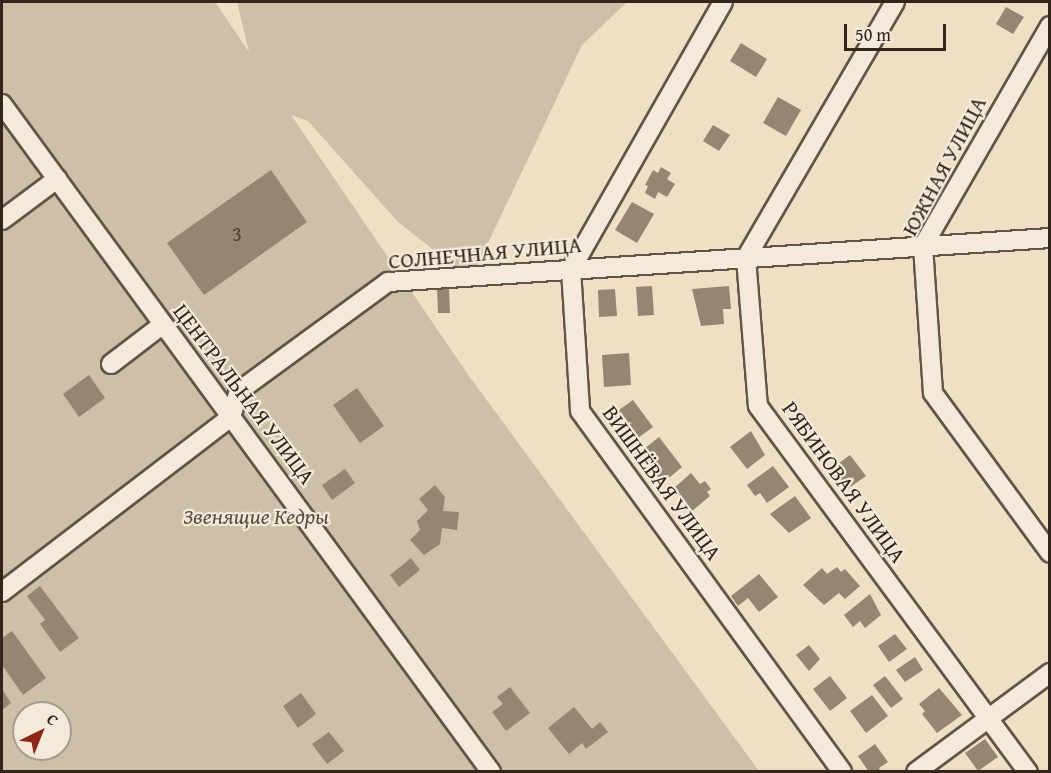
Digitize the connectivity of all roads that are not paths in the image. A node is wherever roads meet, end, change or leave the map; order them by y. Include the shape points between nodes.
1 (723, 2) edge
2 (895, 2) edge
3 (1050, 26) edge
4 (2, 104) edge
5 (57, 179) junction
6 (2, 220) edge
7 (1050, 238) edge
8 (923, 246) junction
9 (746, 258) junction
10 (571, 270) junction
11 (162, 325) junction
12 (111, 364) dead end
13 (231, 417) junction
14 (1050, 553) edge
15 (2, 592) edge
16 (1050, 673) edge
17 (988, 718) junction
18 (491, 771) edge
19 (842, 771) edge
20 (916, 771) edge
21 (1028, 771) edge

1 - 10 street
2 - 9 street
3 - 8 street, ЮЖНАЯ УЛИЦА
4 - 5 street, ЦЕНТРАЛЬНАЯ УЛИЦА
5 - 6 street
5 - 11 street, ЦЕНТРАЛЬНАЯ УЛИЦА
7 - 8 street, СОЛНЕЧНАЯ УЛИЦА
8 - 9 street, СОЛНЕЧНАЯ УЛИЦА
8 - 14 street, ЮЖНАЯ УЛИЦА via 933,393
9 - 10 street, СОЛНЕЧНАЯ УЛИЦА
9 - 17 street, РЯБИНОВАЯ УЛИЦА via 758,406
10 - 13 street, СОЛНЕЧНАЯ УЛИЦА via 388,282 239,391
10 - 19 street, ВИШНЁВАЯ УЛИЦА via 580,411
11 - 12 street
11 - 13 street, ЦЕНТРАЛЬНАЯ УЛИЦА
13 - 15 street
13 - 18 street, ЦЕНТРАЛЬНАЯ УЛИЦА
16 - 17 street
17 - 20 street
17 - 21 street, РЯБИНОВАЯ УЛИЦА

